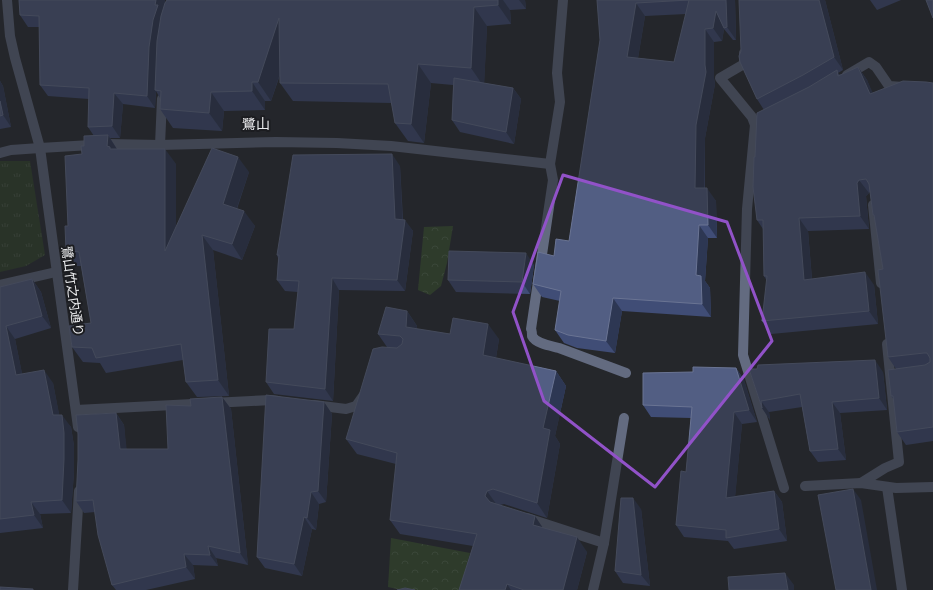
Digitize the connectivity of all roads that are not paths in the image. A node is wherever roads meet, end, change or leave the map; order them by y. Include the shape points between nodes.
1 (7, 0) edge
2 (563, 0) edge
3 (743, 40) edge
4 (835, 82) edge
5 (911, 88) edge
6 (163, 90) edge
7 (768, 118) edge
8 (755, 125) junction
9 (160, 145) junction
10 (40, 148) junction
11 (0, 153) edge
12 (550, 164) junction
13 (872, 198) edge
14 (56, 272) junction
15 (0, 285) edge
16 (881, 291) edge
17 (886, 338) edge
18 (626, 373) dead end
19 (366, 389) edge
20 (285, 402) edge
21 (308, 405) edge
22 (76, 410) junction
23 (624, 418) dead end
24 (79, 439) edge
25 (80, 478) edge
26 (861, 483) junction
27 (805, 486) dead end
28 (887, 487) junction
29 (933, 487) edge
30 (784, 488) dead end
31 (516, 515) edge
32 (604, 543) junction
33 (73, 590) edge
34 (594, 590) edge
35 (902, 590) edge

1 - 10 street, 鷺山竹之内通り via 10,36
2 - 12 street via 557,73 560,102
3 - 8 street via 744,64 720,78 752,117
4 - 5 street via 869,62 876,67 889,86
6 - 9 street
7 - 8 street
8 - 30 street via 747,209 743,355
9 - 10 street via 108,144
9 - 12 street via 276,142 391,146
10 - 11 street
10 - 14 street, 鷺山竹之内通り
12 - 18 street via 553,180 532,336 549,346
13 - 16 street
14 - 15 street
14 - 22 street, 鷺山竹之内通り
17 - 26 street via 894,376 899,462
19 - 21 street via 356,406 346,409
20 - 22 street via 271,400
22 - 24 street, 鷺山竹之内通り
23 - 32 street
25 - 33 street
26 - 27 street
26 - 28 street
28 - 29 street
28 - 35 street
31 - 32 street
32 - 34 street

